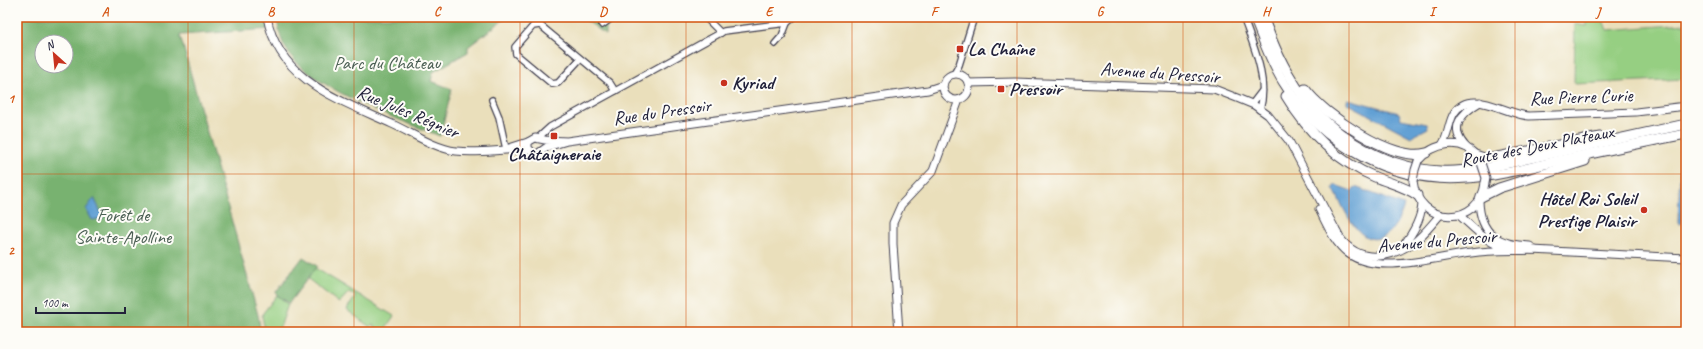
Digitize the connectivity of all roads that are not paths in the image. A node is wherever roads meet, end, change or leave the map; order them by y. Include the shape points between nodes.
1 (267, 17) edge
2 (613, 17) edge
3 (706, 17) edge
4 (794, 17) edge
5 (974, 17) edge
6 (1243, 17) edge
7 (1254, 17) edge
8 (1263, 17) edge
9 (1268, 17) edge
10 (788, 23) junction
11 (602, 25) dead end
12 (720, 33) junction
13 (1263, 40) junction
14 (775, 44) dead end
15 (580, 58) junction
16 (958, 75) junction
17 (943, 85) junction
18 (968, 87) junction
19 (928, 90) junction
20 (615, 91) junction
21 (1262, 91) junction
22 (945, 94) junction
23 (955, 99) junction
24 (492, 100) dead end
25 (1480, 102) junction
26 (1252, 104) junction
27 (1686, 106) edge
28 (1260, 110) junction
29 (1686, 120) edge
30 (1686, 124) edge
31 (1686, 134) edge
32 (1686, 137) edge
33 (540, 139) junction
34 (567, 141) junction
35 (528, 142) junction
36 (1442, 145) junction
37 (1467, 148) junction
38 (507, 149) junction
39 (529, 150) junction
40 (543, 150) junction
41 (1426, 153) junction
42 (1475, 155) junction
43 (1313, 188) junction
44 (1416, 195) junction
45 (1480, 199) junction
46 (1422, 204) junction
47 (1440, 215) junction
48 (1459, 215) junction
49 (1402, 248) junction
50 (1535, 250) junction
51 (1686, 253) edge
52 (1686, 258) edge
53 (899, 332) edge

1 - 38 street, Rue Jules Régnier via 272,36 288,63 302,77 324,92 455,151
2 - 11 street
3 - 12 street
4 - 10 street
5 - 16 street
6 - 21 street via 1255,53
7 - 13 main road, Route des Deux Plateaux
8 - 30 main road, Route des Deux Plateaux via 1290,78 1313,109 1346,138 1379,156 1408,166 1440,171 1486,168
9 - 41 main road via 1295,76 1318,104 1365,137 1401,153 1418,156
10 - 12 street
10 - 14 street
12 - 20 street
13 - 31 main road, Route des Deux Plateaux via 1283,83 1309,117 1343,146 1368,160 1400,172 1443,179 1488,176
13 - 44 main road via 1264,53 1280,87 1310,130 1338,156
15 - 15 street via 540,25 533,26 515,47 516,54 552,84 558,83
15 - 20 street via 610,83
16 - 17 street via 947,78
16 - 18 street
17 - 19 street, Rue du Pressoir
17 - 22 street
18 - 23 street via 966,95
18 - 26 street, Avenue du Pressoir via 982,83 1015,82 1214,89
19 - 22 street, Rue du Pressoir
19 - 34 street, Rue du Pressoir
20 - 33 street via 550,127
21 - 26 street
21 - 28 street
22 - 23 street
23 - 53 street via 954,112 933,171 901,205 893,223
24 - 38 street
25 - 27 street, Rue Pierre Curie via 1512,114 1529,116 1636,112
25 - 36 street via 1470,101 1456,110 1451,119 1447,138
25 - 37 street via 1468,109 1460,120 1459,137
26 - 28 street, Avenue du Pressoir
28 - 43 street, Avenue du Pressoir via 1268,115 1289,141
29 - 42 main road via 1492,158
32 - 45 main road via 1560,168 1499,188
33 - 34 street, Rue du Pressoir
33 - 35 street via 532,138
33 - 40 street via 544,144
34 - 40 street, Rue du Pressoir
35 - 38 street
35 - 39 street
36 - 37 street via 1455,144
36 - 41 street
37 - 42 street
38 - 39 street
39 - 40 street via 537,154
41 - 44 street, bridge via 1415,170 1413,182
42 - 45 street, bridge via 1486,178
43 - 49 street, Avenue du Pressoir via 1337,233 1349,248 1373,257 1384,256
43 - 50 street, Avenue du Pressoir via 1315,202 1338,245 1349,254 1371,263 1426,261 1472,253
44 - 46 street
45 - 48 street via 1470,210
45 - 51 street via 1479,211 1486,229 1507,244
46 - 47 street
46 - 49 street via 1421,216
47 - 48 street
47 - 49 street, Avenue du Pressoir via 1413,243
48 - 50 street via 1495,245 1510,249
50 - 52 street

